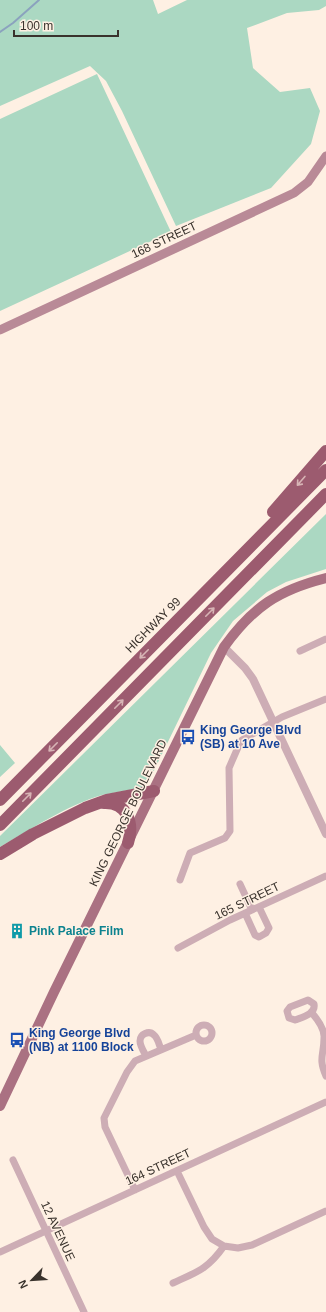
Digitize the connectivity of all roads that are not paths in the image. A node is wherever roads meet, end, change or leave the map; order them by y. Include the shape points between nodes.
1 (326, 156) edge
2 (0, 330) edge
3 (326, 451) edge
4 (326, 470) edge
5 (326, 494) edge
6 (326, 501) edge
7 (326, 578) edge
8 (222, 599) junction
9 (172, 626) junction
10 (326, 639) edge
11 (224, 647) junction
12 (300, 651) dead end
13 (326, 699) edge
14 (273, 722) junction
15 (154, 791) junction
16 (0, 800) edge
17 (85, 808) junction
18 (0, 824) edge
19 (326, 834) edge
20 (128, 843) junction
21 (0, 854) edge
22 (326, 876) edge
23 (180, 880) dead end
24 (240, 884) dead end
25 (252, 910) junction
26 (178, 948) dead end
27 (312, 1013) dead end
28 (196, 1035) dead end
29 (161, 1049) junction
30 (146, 1056) junction
31 (326, 1076) edge
32 (326, 1102) edge
33 (0, 1106) edge
34 (13, 1160) dead end
35 (177, 1171) junction
36 (135, 1190) junction
37 (326, 1211) edge
38 (46, 1231) junction
39 (224, 1246) junction
40 (0, 1252) edge
41 (173, 1283) dead end
42 (84, 1312) edge

1 - 2 main road, 168 STREET via 308,182 294,193
3 -> 9 highway
4 - 9 highway, HIGHWAY 99
5 - 8 highway
6 - 8 highway
7 - 11 main road, KING GEORGE BOULEVARD via 293,588 268,602 248,617
18 -> 8 highway
9 -> 16 highway, HIGHWAY 99
10 - 12 street
11 - 14 street via 253,679
11 - 15 main road, KING GEORGE BOULEVARD
13 - 14 street
14 - 19 street
14 - 23 street via 242,740 229,768 230,831 225,838 190,854
15 - 17 highway via 107,800
15 - 20 main road, KING GEORGE BOULEVARD
17 - 20 highway via 106,803 122,809 130,825
17 - 21 highway
20 - 33 main road, KING GEORGE BOULEVARD
22 - 25 street, 165 STREET
24 - 25 street
25 - 26 street, 165 STREET
27 - 31 street via 320,1023 325,1038 321,1059
28 - 29 street
29 - 30 street
29 - 30 street via 155,1036 145,1034 141,1037 140,1043
30 - 36 street via 135,1061 127,1072 104,1118 105,1127
32 - 35 street, 164 STREET
34 - 38 street, 12 AVENUE
35 - 36 street, 164 STREET
35 - 39 street via 204,1227 212,1238
36 - 38 street, 164 STREET
37 - 39 street via 252,1245 238,1248
38 - 40 street, 164 STREET
38 - 42 street, 12 AVENUE
39 - 41 street via 207,1266

